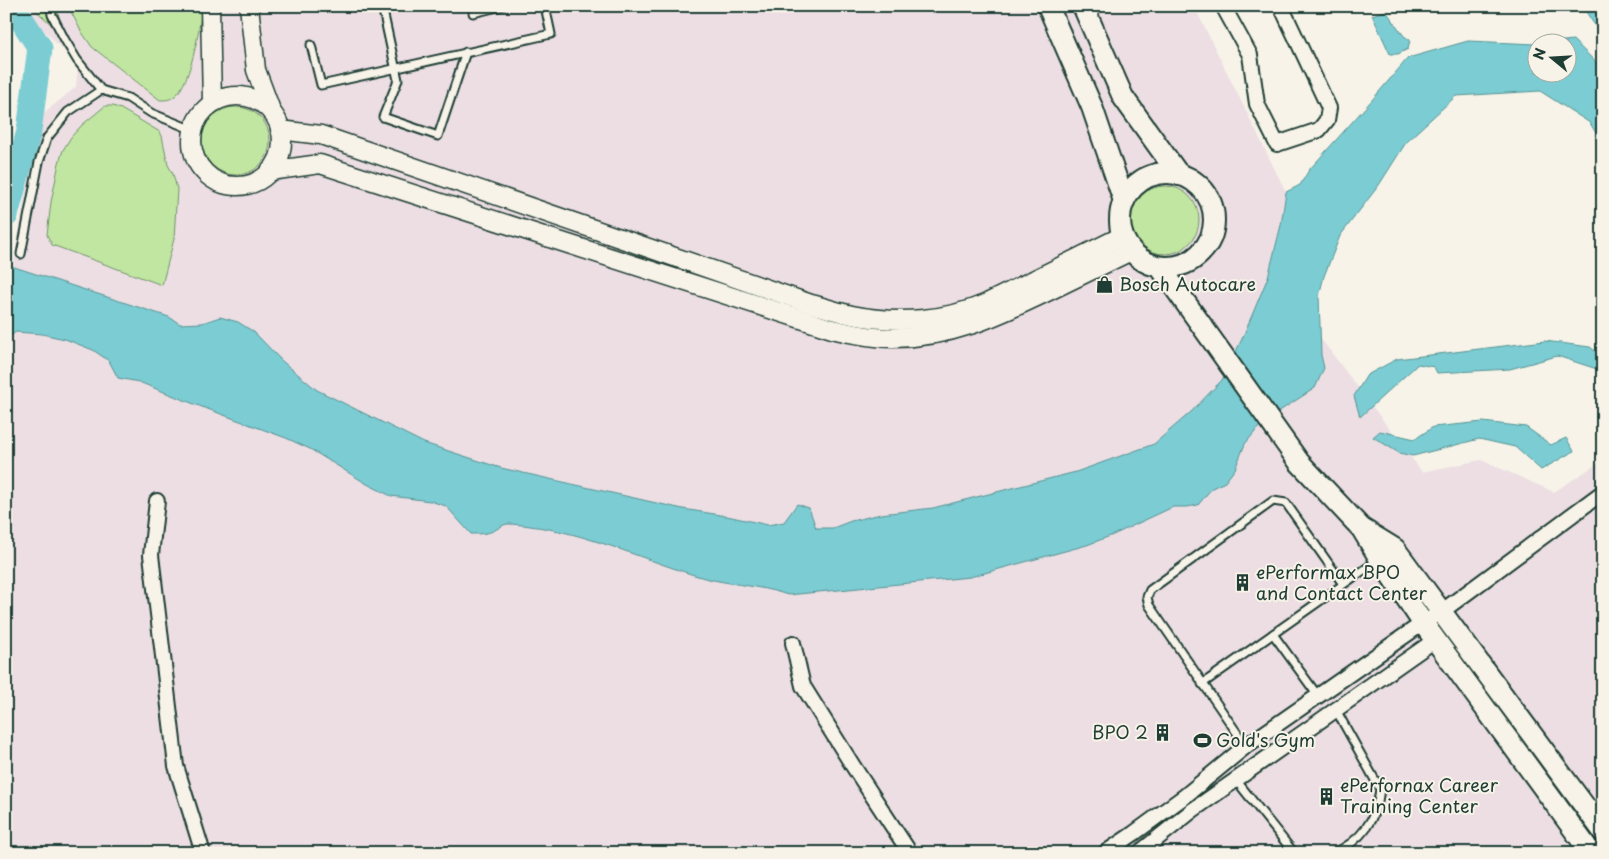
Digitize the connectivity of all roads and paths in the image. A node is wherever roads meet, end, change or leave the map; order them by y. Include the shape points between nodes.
1 (51, 6) edge
2 (210, 6) edge
3 (249, 6) edge
4 (382, 6) edge
5 (502, 6) edge
6 (545, 6) edge
7 (1048, 6) edge
8 (1083, 6) edge
9 (1223, 6) edge
10 (1281, 6) edge
11 (473, 13) dead end
12 (311, 45) dead end
13 (466, 52) junction
14 (395, 68) junction
15 (102, 90) junction
16 (212, 103) junction
17 (272, 113) junction
18 (193, 130) junction
19 (280, 130) junction
20 (270, 171) junction
21 (1180, 174) junction
22 (1124, 200) junction
23 (1127, 243) junction
24 (21, 254) dead end
25 (1160, 267) junction
26 (1603, 492) edge
27 (156, 501) dead end
28 (1388, 554) junction
29 (1343, 584) junction
30 (1441, 612) junction
31 (1423, 623) junction
32 (1272, 634) junction
33 (1435, 640) junction
34 (794, 643) dead end
35 (1202, 684) junction
36 (1318, 696) junction
37 (1336, 710) junction
38 (1246, 746) junction
39 (1259, 764) junction
40 (1236, 780) junction
41 (1185, 796) junction
42 (1193, 810) junction
43 (1603, 830) edge
44 (1133, 834) junction
45 (1144, 851) edge
46 (203, 853) edge
47 (910, 853) edge
48 (1105, 853) edge
49 (1294, 853) edge
50 (1332, 853) edge
51 (1591, 853) edge

1 - 15 lane via 58,28 73,53
2 - 16 street
3 - 17 street via 256,70
4 - 14 lane
5 - 11 lane
6 - 13 lane via 551,34
7 - 22 main road via 1092,107
8 - 21 main road via 1123,97
9 - 10 street via 1250,55 1257,104 1276,144 1319,130 1328,120 1329,108
12 - 14 lane via 321,85
13 - 14 lane
13 - 14 lane via 438,136 383,117 398,80
15 - 18 lane via 128,98 151,113
15 - 24 lane via 68,112 47,138 39,162
16 - 17 street via 225,97 247,97 260,102
16 - 18 street via 201,113
17 - 19 street
18 - 20 street via 195,159 215,180 241,186 254,183
19 - 20 street via 280,154
19 - 23 street via 321,135 811,304 876,319 898,320 966,311
20 - 23 street via 320,164 832,329 877,337 923,336 973,325 998,315
21 - 22 main road via 1163,173 1147,177 1133,187
21 - 25 main road via 1205,192 1214,214 1212,230 1207,245 1190,261
22 - 23 main road via 1120,224
23 - 25 main road via 1141,260
25 - 28 main road via 1299,462
26 - 30 street
27 - 46 street via 151,555 176,766
28 - 29 lane
28 - 30 main road
28 - 31 main road
29 - 32 lane
29 - 35 lane via 1286,503 1273,501 1150,590 1147,597
30 - 31 street
30 - 43 main road
31 - 33 main road
31 - 36 street
32 - 35 lane
32 - 36 lane
33 - 37 street
33 - 51 main road
34 - 47 street via 802,686
35 - 38 lane
36 - 38 street
37 - 39 street
37 - 50 lane via 1380,789 1376,810 1366,829 1351,844
38 - 39 street
38 - 41 street
39 - 40 street
40 - 42 street
40 - 49 lane
41 - 42 street
41 - 44 street
42 - 45 street
44 - 45 street
44 - 48 street

